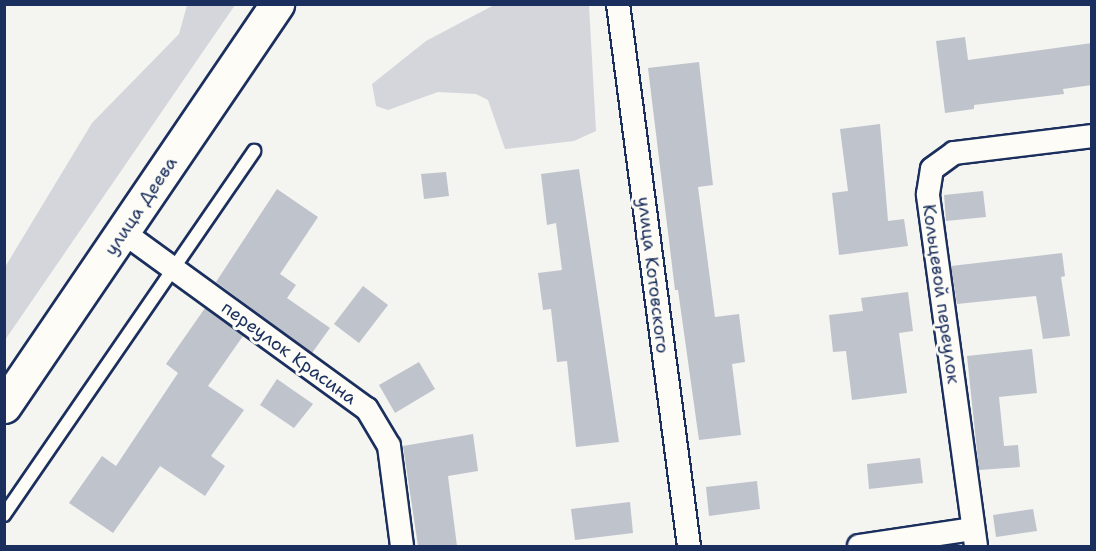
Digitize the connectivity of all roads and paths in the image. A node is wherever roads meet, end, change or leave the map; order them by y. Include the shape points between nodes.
1 (278, 4) edge
2 (618, 4) edge
3 (1092, 136) edge
4 (254, 151) dead end
5 (123, 232) junction
6 (172, 269) junction
7 (4, 406) edge
8 (4, 515) edge
9 (975, 538) edge
10 (402, 546) edge
11 (689, 546) edge
12 (859, 546) edge

1 - 5 main road, улица Деева
2 - 11 street, улица Котовского
3 - 9 street, Кольцевой переулок via 954,153 932,169 928,194
4 - 6 lane
5 - 6 street, переулок Красина
5 - 7 main road, улица Деева
6 - 8 lane
6 - 10 street, переулок Красина via 367,409 389,446
9 - 12 street

